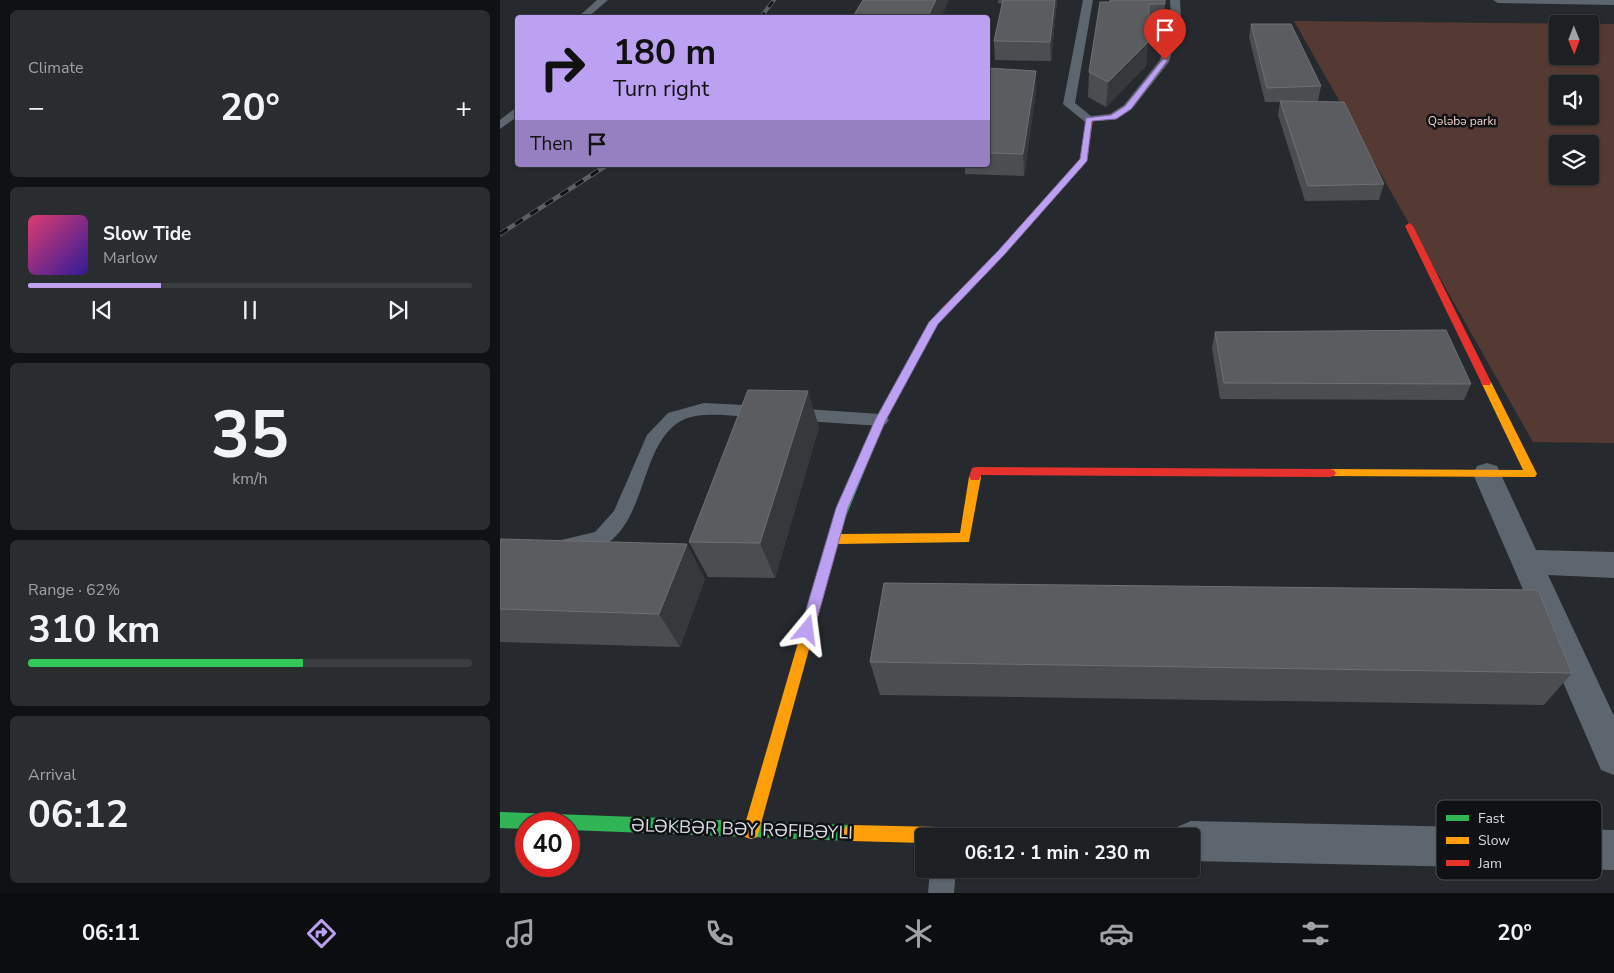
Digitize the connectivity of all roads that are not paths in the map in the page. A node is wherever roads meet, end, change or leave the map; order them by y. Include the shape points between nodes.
1 (603, 0) edge
2 (1088, 0) edge
3 (1175, 0) edge
4 (1498, 0) edge
5 (1614, 2) edge
6 (585, 15) edge
7 (515, 112) edge
8 (1089, 120) junction
9 (500, 126) edge
10 (1408, 226) dead end
11 (880, 420) junction
12 (1488, 474) junction
13 (833, 539) junction
14 (546, 547) edge
15 (1527, 562) junction
16 (1614, 565) edge
17 (1614, 757) edge
18 (500, 820) edge
19 (751, 831) junction
20 (915, 835) edge
21 (1200, 841) edge
22 (1436, 846) edge
23 (942, 878) edge
24 (941, 893) edge

1 - 6 lane
2 - 8 lane via 1069,104
3 - 8 lane via 1176,19 1165,60 1128,107 1113,117
4 - 5 lane
7 - 9 lane
8 - 11 street via 1084,159 1001,253 934,322
10 - 12 street via 1531,474
11 - 13 street via 842,508
11 - 14 lane via 704,409 674,417 653,438 622,515 601,538 565,547
12 - 13 street via 976,471 966,538
12 - 15 street
13 - 19 street
15 - 16 street
15 - 17 street
18 - 19 street, ƏLƏKBƏR BƏY RƏFIBƏYLI
19 - 20 street, ƏLƏKBƏR BƏY RƏFIBƏYLI
21 - 22 street
23 - 24 lane

